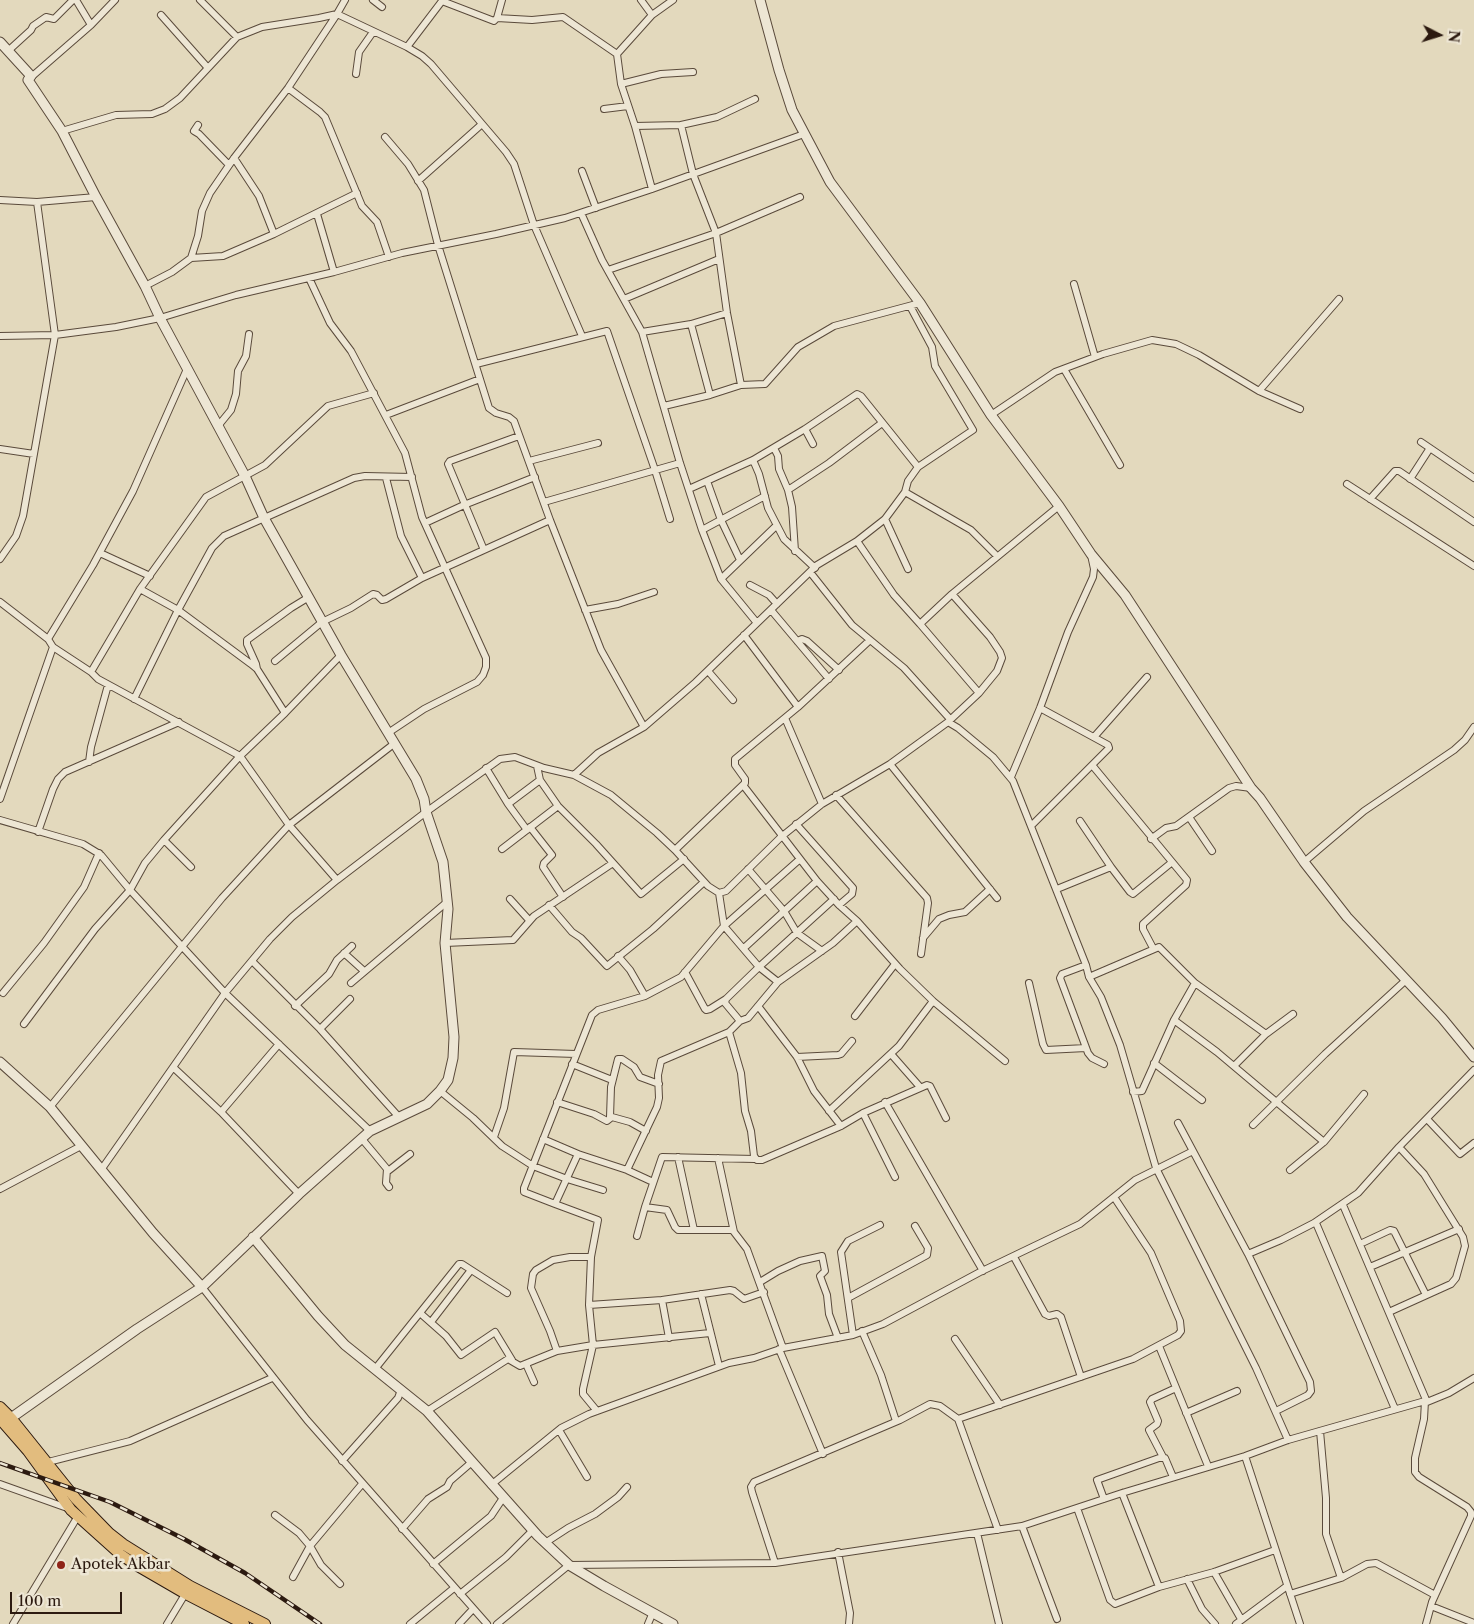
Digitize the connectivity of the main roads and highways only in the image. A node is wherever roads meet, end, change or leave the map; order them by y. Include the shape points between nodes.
1 (0, 1407) edge
2 (0, 1419) edge
3 (188, 1590) junction
4 (244, 1624) edge
5 (265, 1624) edge

1 - 3 main road via 76,1499 110,1533
2 - 3 main road via 75,1513 120,1554
3 - 4 main road
3 - 5 main road

